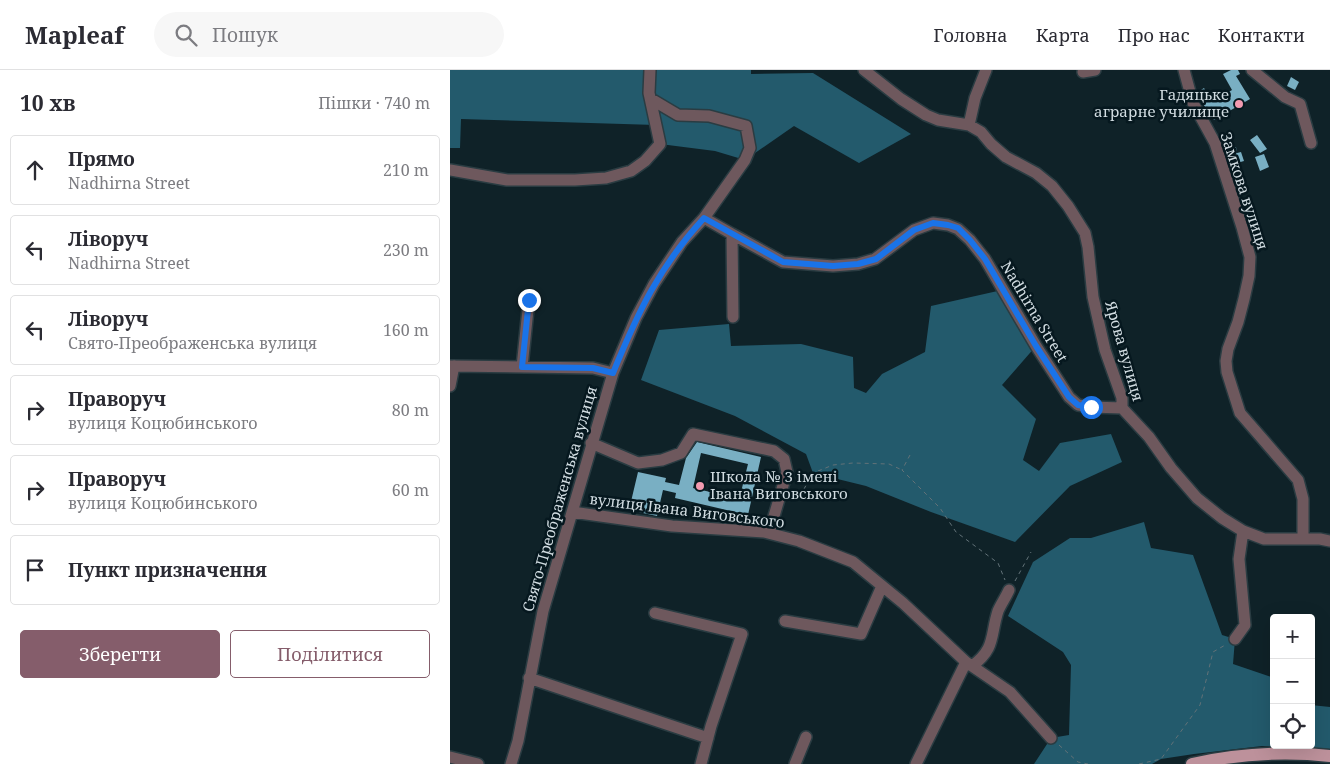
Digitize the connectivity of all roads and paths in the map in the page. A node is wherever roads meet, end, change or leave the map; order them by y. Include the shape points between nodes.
1 (650, 70) edge
2 (864, 70) edge
3 (986, 70) edge
4 (1095, 70) edge
5 (1184, 70) edge
6 (1252, 70) edge
7 (1083, 72) dead end
8 (651, 99) junction
9 (969, 125) junction
10 (1311, 143) dead end
11 (450, 170) edge
12 (704, 218) junction
13 (732, 234) junction
14 (529, 300) dead end
15 (733, 317) dead end
16 (452, 366) edge
17 (522, 367) junction
18 (613, 373) junction
19 (450, 386) edge
20 (1122, 408) junction
21 (591, 443) junction
22 (910, 456) dead end
23 (902, 470) junction
24 (782, 492) junction
25 (572, 512) junction
26 (1243, 531) junction
27 (769, 533) junction
28 (1303, 539) junction
29 (1330, 541) edge
30 (1031, 552) dead end
31 (882, 586) junction
32 (1009, 590) junction
33 (655, 613) dead end
34 (785, 621) dead end
35 (1235, 639) joint
36 (969, 664) junction
37 (529, 678) junction
38 (806, 737) dead end
39 (708, 738) junction
40 (1051, 738) joint
41 (1330, 756) edge
42 (450, 757) edge
43 (1243, 760) edge
44 (478, 764) edge
45 (511, 764) edge
46 (701, 764) edge
47 (795, 764) edge
48 (916, 764) edge
49 (1088, 764) edge
50 (1139, 764) edge
51 (1192, 764) edge

1 - 8 street
2 - 9 street, Ярова вулиця via 926,115
3 - 9 street
4 - 7 street
5 - 28 street, Замкова вулиця via 1194,103 1215,143 1250,257 1244,299 1228,349 1227,372 1240,412 1298,480 1303,499
6 - 10 street via 1285,97 1300,104
8 - 11 street via 660,144 631,171 606,178 507,180
8 - 12 street, Свято-Преображенська вулиця via 678,115 709,116 746,126 750,148 745,160
9 - 20 street, Ярова вулиця via 981,132 1006,157 1036,172 1052,186 1085,233 1092,297 1105,350 1122,398
12 - 13 street, Nadhirna Street
12 - 18 street, Свято-Преображенська вулиця via 682,242 654,284
13 - 15 street
13 - 20 street, Nadhirna Street via 783,262 833,266 876,259 914,230 933,223 958,228 985,259 1069,397 1078,405
14 - 17 street
16 - 17 street
16 - 19 street
17 - 18 street via 593,368
18 - 21 street, Свято-Преображенська вулиця
20 - 26 street, Ярова вулиця via 1197,498
21 - 24 street via 638,463 662,460 681,453 693,434 774,451 784,459 787,472
21 - 25 street, Свято-Преображенська вулиця
22 - 23 path
23 - 24 path via 890,464 833,465 813,473 800,496
23 - 32 path via 940,508 956,532 998,563
24 - 27 street
25 - 27 street, вулиця Івана Виговського via 672,526
25 - 37 street, Свято-Преображенська вулиця via 543,611
26 - 28 street, Ярова вулиця via 1264,539
26 - 35 street via 1239,559 1245,625
27 - 31 street, вулиця Івана Виговського via 853,562
28 - 29 street, Ярова вулиця
30 - 32 path
31 - 34 street via 861,634
31 - 36 street, вулиця Івана Виговського
32 - 36 street via 998,610 986,654
33 - 39 street via 742,634
35 - 50 path via 1213,652 1200,705 1161,760
36 - 40 street, вулиця Івана Виговського via 1010,692
36 - 48 street
37 - 39 street
37 - 45 street, Свято-Преображенська вулиця
38 - 47 street
39 - 46 street
40 - 49 path via 1078,762
41 - 43 main road via 1285,753
42 - 44 street
43 - 51 main road

